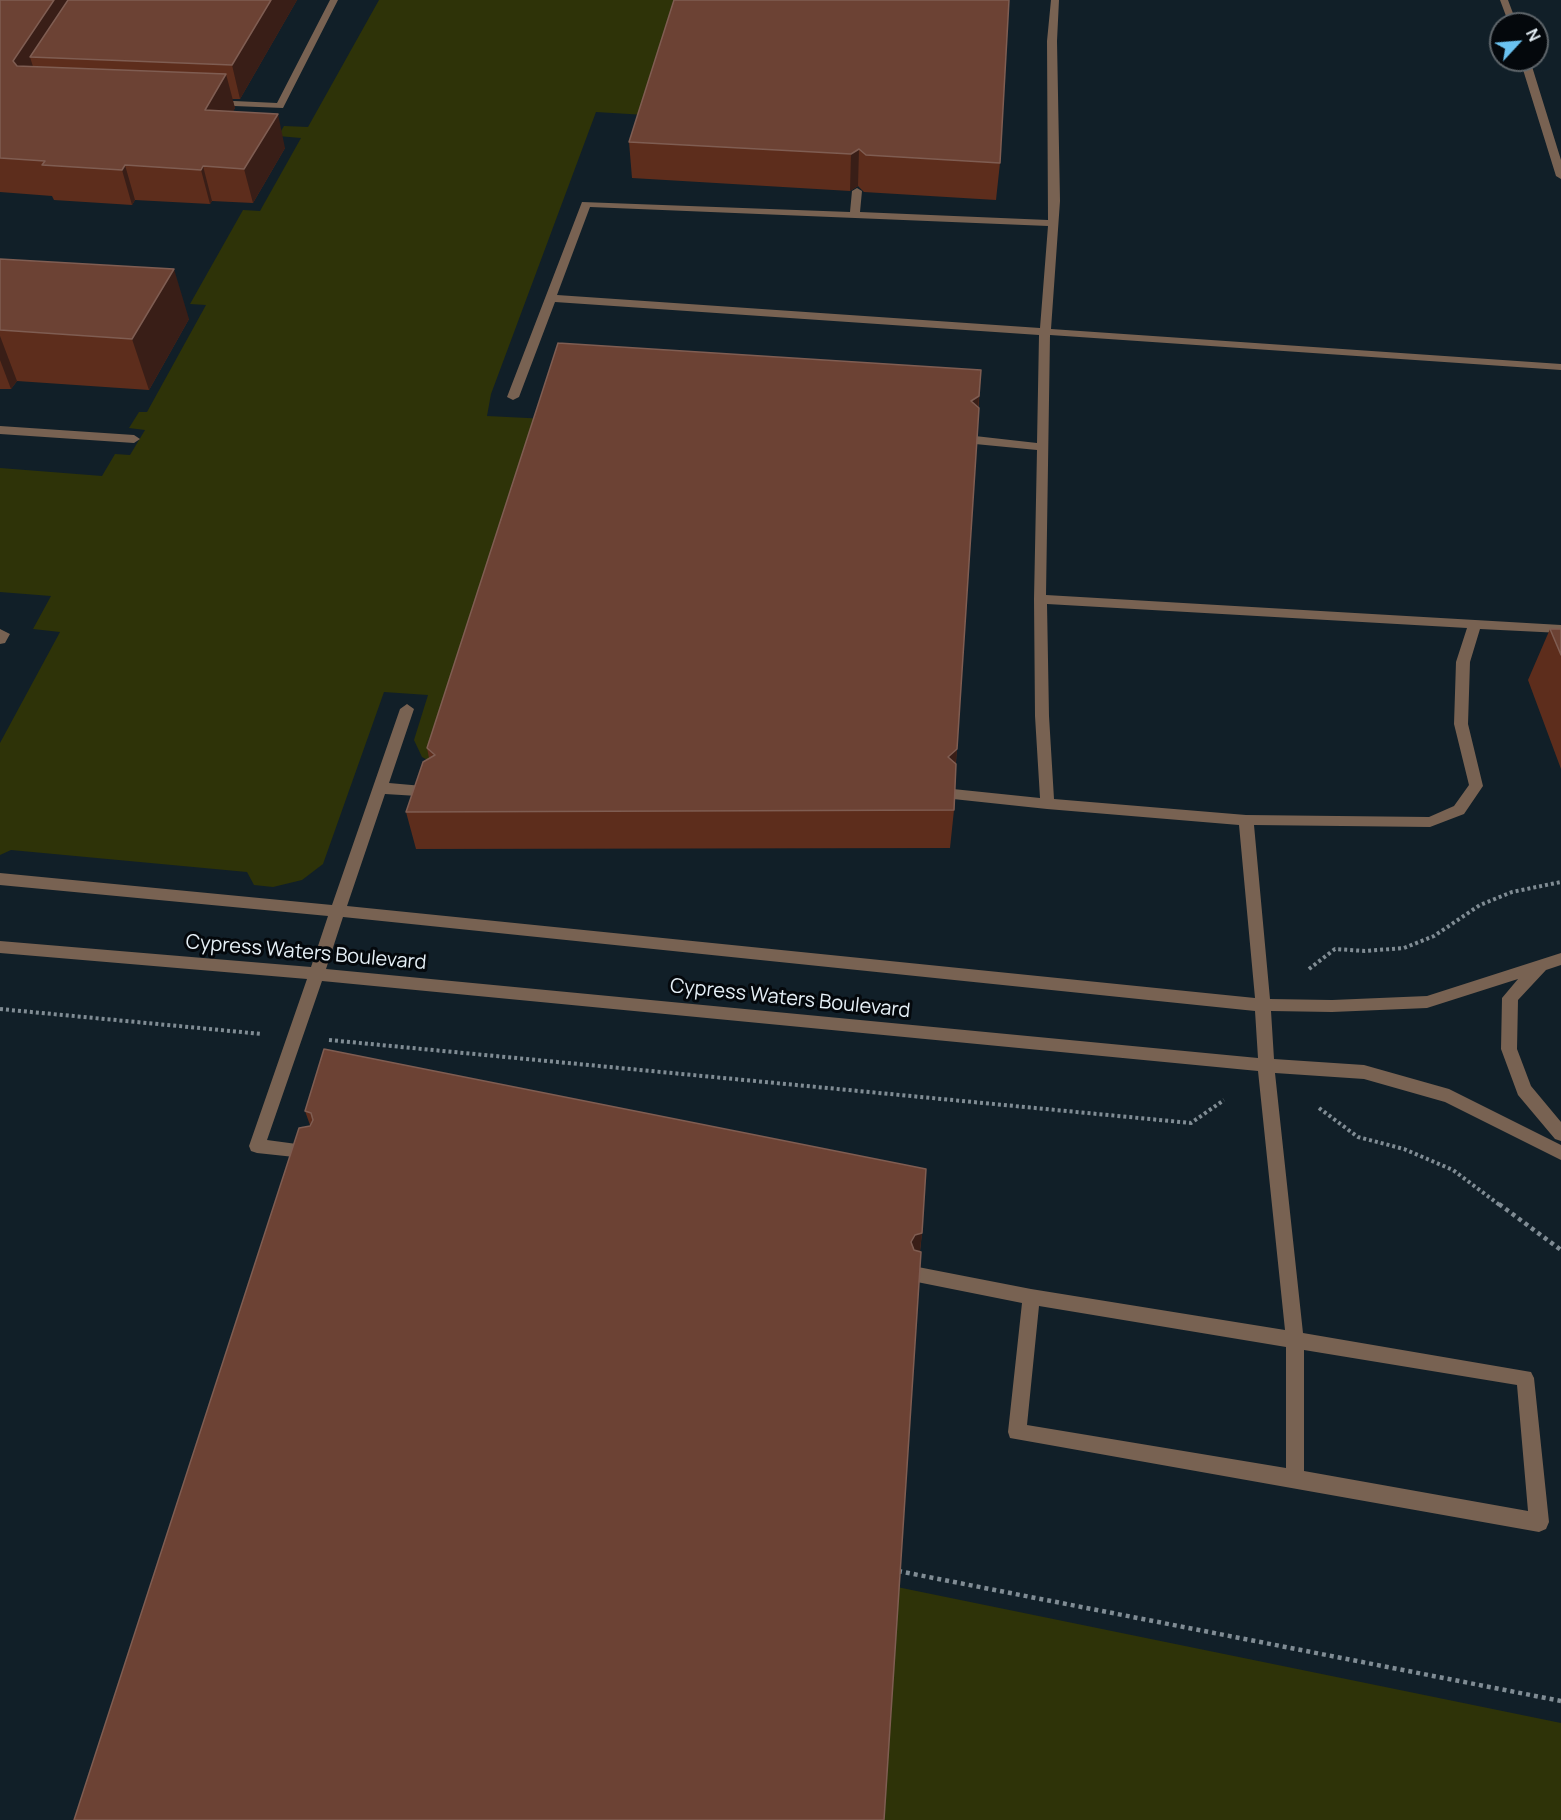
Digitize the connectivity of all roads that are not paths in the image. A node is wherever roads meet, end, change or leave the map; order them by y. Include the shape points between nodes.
1 (334, 0) edge
2 (1055, 0) edge
3 (1529, 72) edge
4 (197, 102) edge
5 (1561, 176) edge
6 (857, 191) edge
7 (855, 215) junction
8 (1053, 223) junction
9 (551, 298) junction
10 (1045, 332) junction
11 (1561, 367) edge
12 (513, 396) dead end
13 (0, 430) edge
14 (134, 439) dead end
15 (975, 440) edge
16 (1043, 447) junction
17 (1040, 599) junction
18 (1474, 624) junction
19 (1561, 629) edge
20 (0, 633) edge
21 (0, 639) edge
22 (407, 709) dead end
23 (380, 788) junction
24 (434, 792) edge
25 (953, 794) edge
26 (1047, 804) junction
27 (1246, 820) junction
28 (0, 879) edge
29 (339, 910) junction
30 (0, 947) edge
31 (1561, 959) edge
32 (1543, 963) junction
33 (318, 974) junction
34 (1263, 1005) junction
35 (1267, 1066) junction
36 (1561, 1134) edge
37 (316, 1153) edge
38 (1561, 1153) edge
39 (918, 1275) edge
40 (1031, 1297) junction
41 (1295, 1340) junction
42 (1295, 1479) junction

1 - 4 street via 280,106
2 - 8 street
3 - 5 street
6 - 7 street
7 - 8 street
7 - 9 street via 586,204
8 - 10 street
9 - 10 street
9 - 12 street
10 - 11 street
10 - 16 street
13 - 14 street
15 - 16 street
16 - 17 street
17 - 18 street
17 - 26 street
18 - 19 street
18 - 27 street via 1463,662 1461,724 1476,786 1459,810 1430,822
20 - 21 street
22 - 23 street
23 - 24 street
23 - 29 street
25 - 26 street
26 - 27 street
27 - 34 street
28 - 29 street
29 - 33 street
29 - 34 street
30 - 33 street, Cypress Waters Boulevard
31 - 32 street
32 - 34 street via 1428,1002
32 - 36 street via 1510,998 1509,1049 1524,1090
33 - 35 street, Cypress Waters Boulevard
33 - 37 street via 257,1146
34 - 35 street
35 - 38 street, Cypress Waters Boulevard via 1364,1072 1449,1096
35 - 41 street
39 - 40 street
40 - 41 street
40 - 42 street via 1017,1432
41 - 42 street
41 - 42 street via 1526,1377 1539,1522

